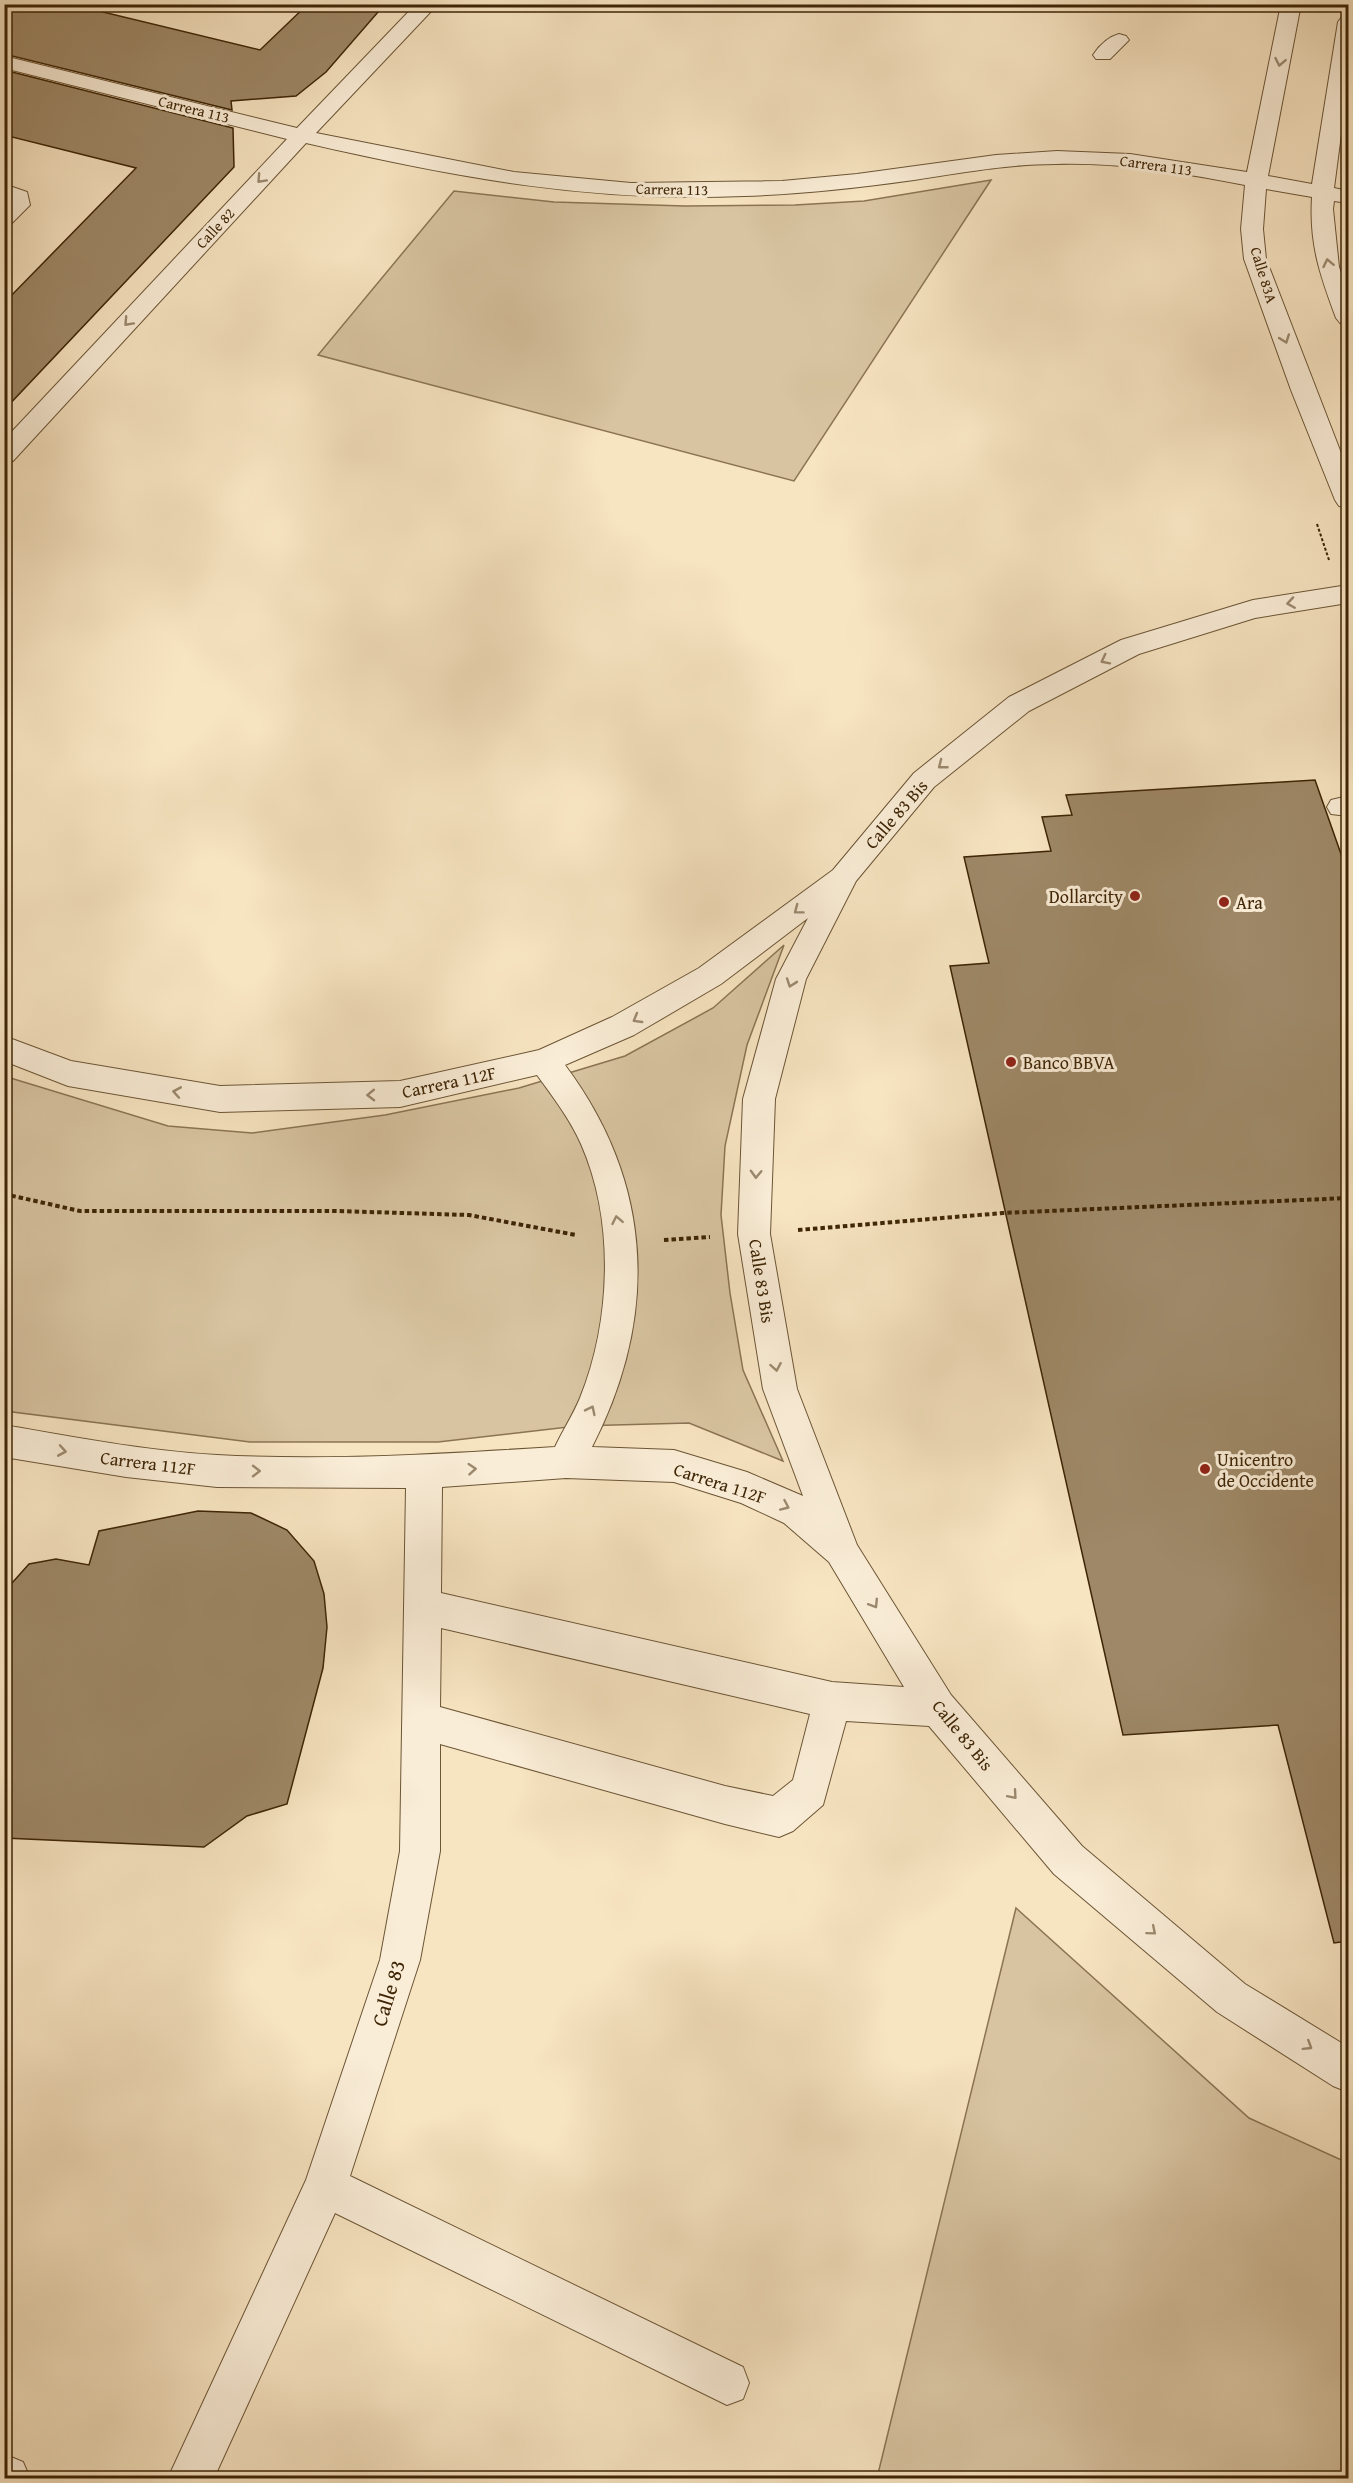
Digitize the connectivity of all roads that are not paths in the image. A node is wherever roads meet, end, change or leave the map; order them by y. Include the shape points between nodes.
1 (428, 4) edge
2 (1291, 4) edge
3 (1348, 22) edge
4 (1119, 40) dead end
5 (1103, 55) dead end
6 (4, 62) edge
7 (300, 136) junction
8 (1256, 182) junction
9 (4, 190) edge
10 (1322, 193) junction
11 (1348, 197) edge
12 (4, 218) edge
13 (1348, 318) edge
14 (4, 454) edge
15 (1348, 500) edge
16 (1348, 594) edge
17 (845, 874) junction
18 (4, 1048) edge
19 (544, 1061) junction
20 (4, 1441) edge
21 (566, 1462) junction
22 (424, 1472) junction
23 (843, 1554) junction
24 (423, 1606) junction
25 (832, 1701) junction
26 (938, 1708) junction
27 (421, 1720) junction
28 (1348, 2071) edge
29 (325, 2187) junction
30 (728, 2383) dead end
31 (191, 2478) edge

1 - 7 street, Calle 82
2 -> 8 street, Calle 83A
3 - 10 street
4 - 5 street
6 - 7 street, Carrera 113
7 - 8 street, Carrera 113 via 496,177 594,188 707,190 803,185 895,176 993,160 1059,157 1128,160
7 -> 14 street, Calle 82
8 - 10 street, Carrera 113
8 -> 15 street, Calle 83A via 1252,229 1256,259
9 - 12 street via 19,198 19,205
10 - 11 street, Carrera 113
13 -> 10 street via 1328,268
16 -> 17 street, Calle 83 Bis via 1253,609 1130,647 1019,704 924,780
17 -> 19 street, Carrera 112F via 710,976 623,1026
17 -> 23 street, Calle 83 Bis via 791,979 759,1099 754,1234 780,1389
19 -> 18 street, Carrera 112F via 400,1094 220,1099 68,1073
21 -> 19 street via 601,1389 620,1314 621,1243 609,1176 582,1114
20 -> 22 street, Carrera 112F via 217,1471
22 -> 21 street, Carrera 112F
21 -> 23 street, Carrera 112F via 674,1466 747,1488 797,1511
22 - 24 street, Calle 83
23 -> 26 street, Calle 83 Bis
24 - 25 street
24 - 27 street, Calle 83
25 - 26 street
25 - 27 street via 809,1791 778,1817
26 -> 28 street, Calle 83 Bis via 1068,1860 1231,1998
27 - 29 street, Calle 83 via 420,1851 400,1960
29 - 30 street
29 - 31 street, Calle 83

